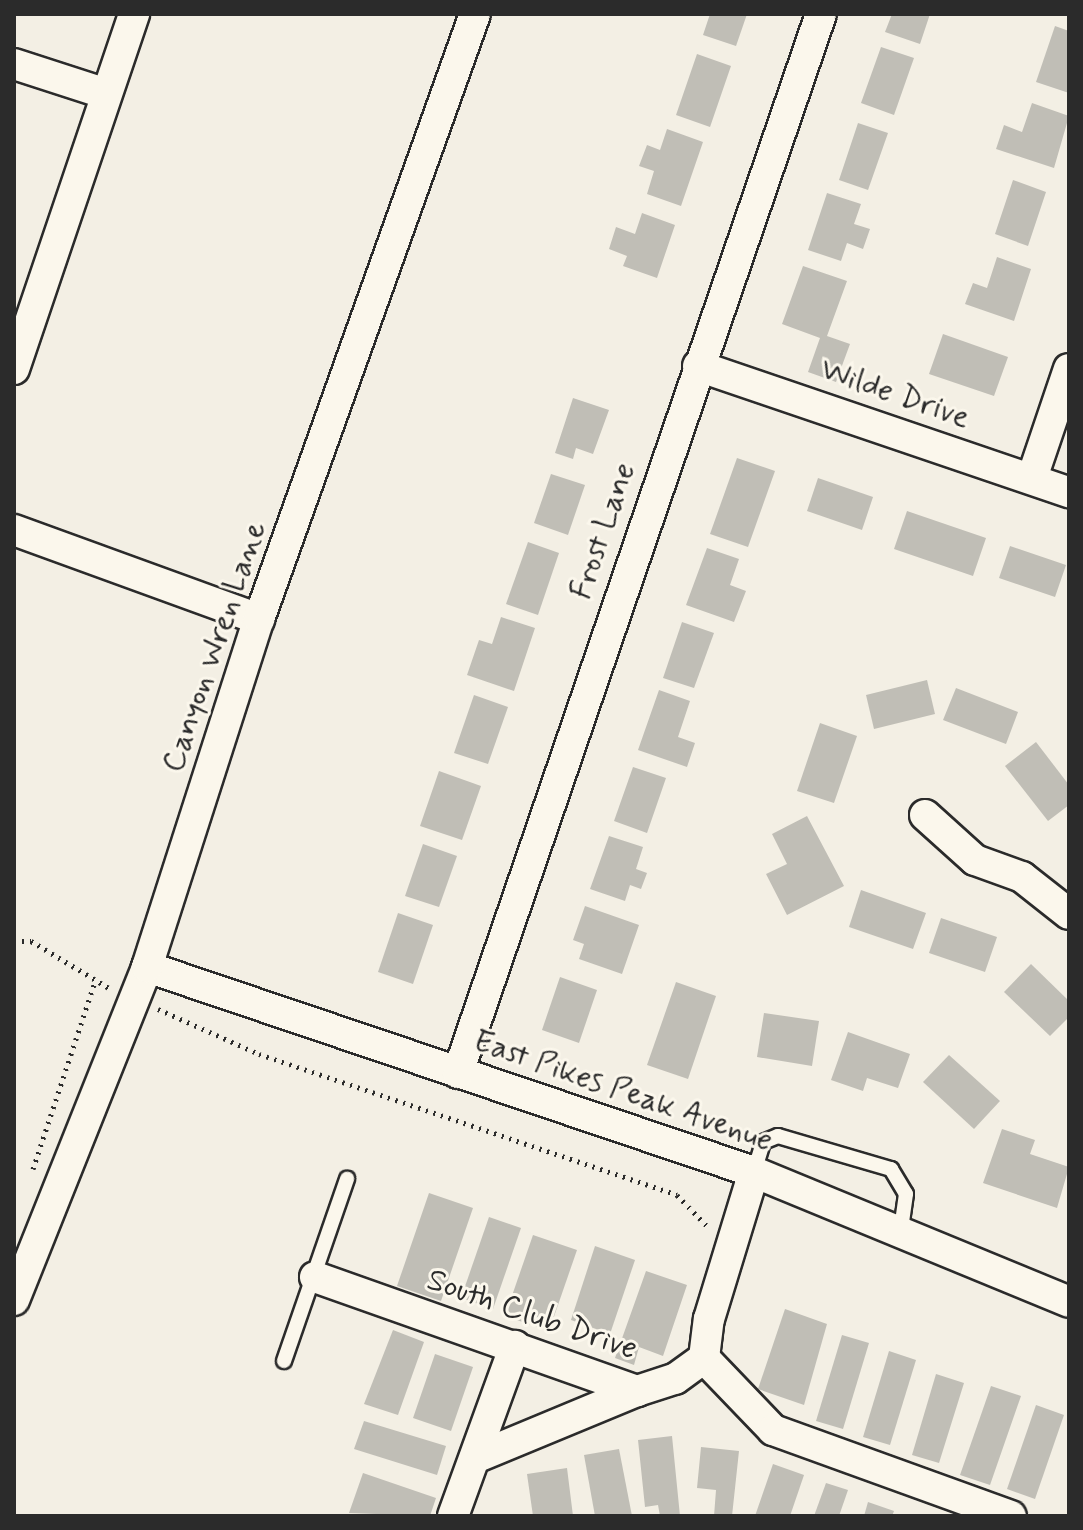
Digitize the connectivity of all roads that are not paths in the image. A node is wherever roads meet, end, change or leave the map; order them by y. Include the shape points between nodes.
1 (134, 14) edge
2 (475, 14) edge
3 (821, 14) edge
4 (14, 64) edge
5 (104, 93) junction
6 (698, 366) junction
7 (14, 369) edge
8 (1069, 369) edge
9 (1032, 478) junction
10 (1069, 492) edge
11 (14, 530) edge
12 (259, 619) junction
13 (925, 815) dead end
14 (1069, 914) edge
15 (147, 967) junction
16 (458, 1073) junction
17 (754, 1172) junction
18 (347, 1179) dead end
19 (900, 1237) junction
20 (315, 1277) junction
21 (14, 1300) edge
22 (1069, 1302) edge
23 (515, 1346) junction
24 (704, 1358) junction
25 (284, 1361) dead end
26 (637, 1391) junction
27 (480, 1456) junction
28 (453, 1516) edge
29 (1011, 1516) edge

1 - 5 street
2 - 12 street, Canyon Wren Lane
3 - 6 street, Frost Lane
4 - 5 street
5 - 7 street
6 - 9 street, Wilde Drive
6 - 16 street, Frost Lane
8 - 9 street
9 - 10 street, Wilde Drive
11 - 12 street
12 - 15 street, Canyon Wren Lane
13 - 14 street via 975,860 1022,877
15 - 16 street, East Pikes Peak Avenue
15 - 21 street, Canyon Wren Lane
16 - 17 street, East Pikes Peak Avenue
17 - 19 street, East Pikes Peak Avenue
17 - 19 lane via 763,1142 778,1136 891,1169 906,1194
17 - 24 street
18 - 20 lane
19 - 22 street, East Pikes Peak Avenue
20 - 23 street, South Club Drive
20 - 25 lane
23 - 26 street, South Club Drive
23 - 27 street
24 - 26 street, South Club Drive via 675,1379
24 - 29 street via 773,1430
26 - 27 street
27 - 28 street

